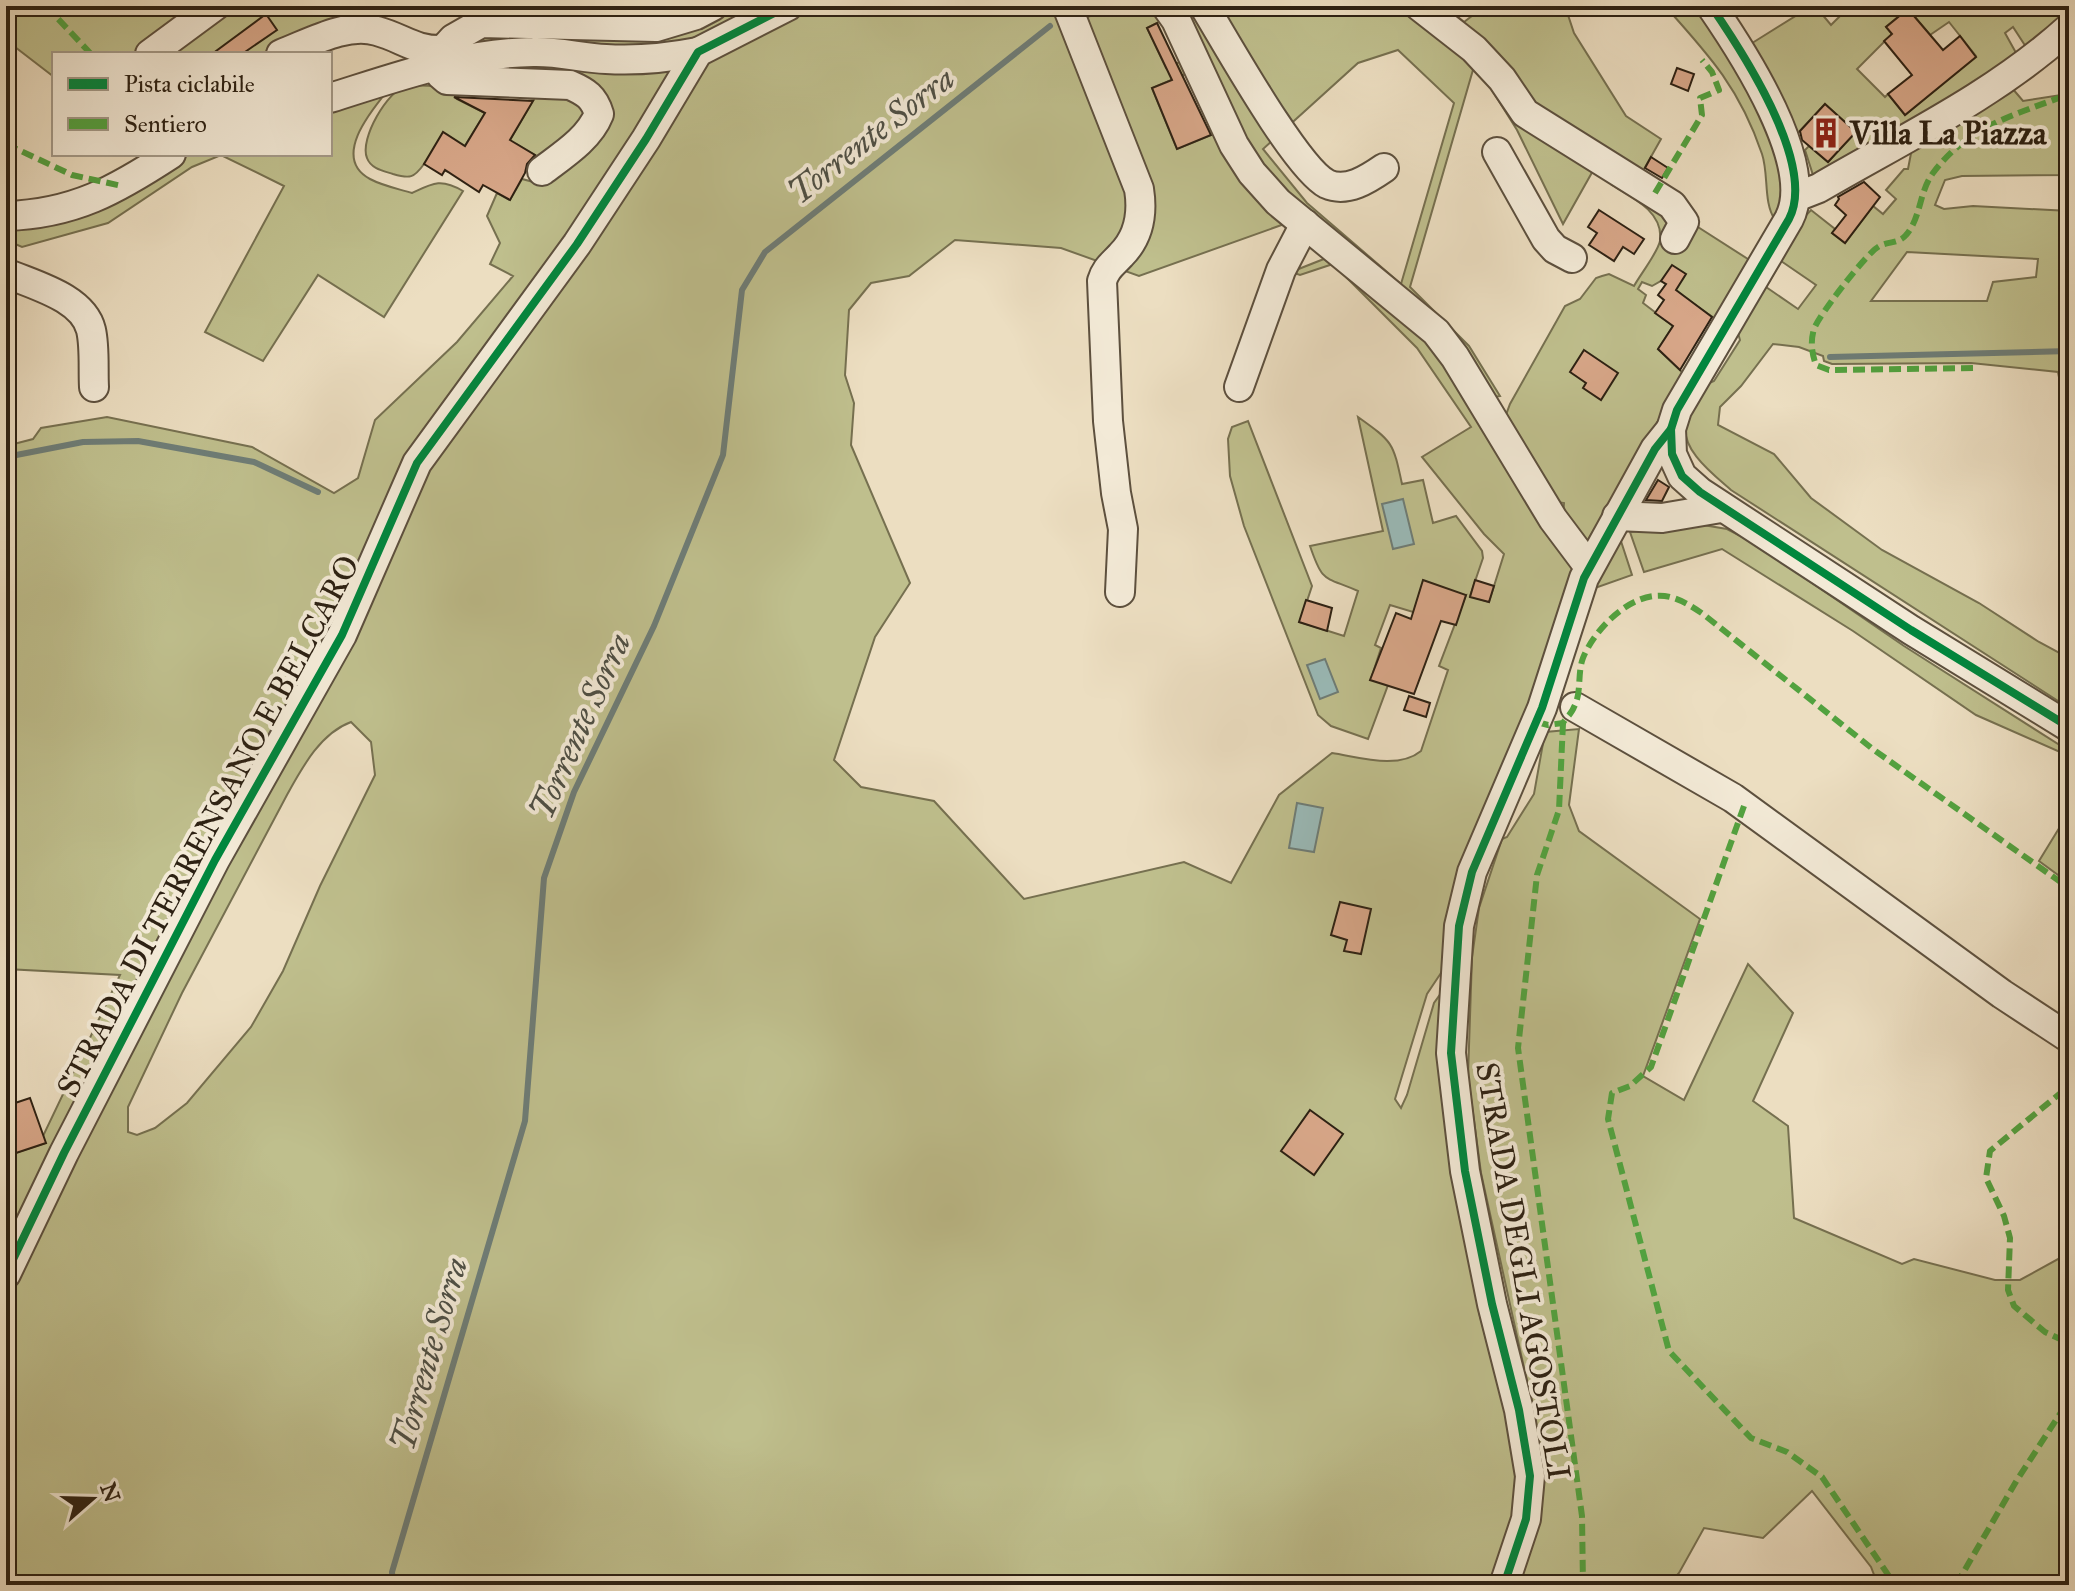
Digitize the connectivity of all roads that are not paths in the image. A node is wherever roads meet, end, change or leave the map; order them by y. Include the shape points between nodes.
1 (215, 6) edge
2 (713, 6) edge
3 (788, 6) edge
4 (1067, 6) edge
5 (1166, 6) edge
6 (1204, 6) edge
7 (1419, 6) edge
8 (1711, 6) edge
9 (2069, 28) edge
10 (153, 52) edge
11 (286, 52) edge
12 (698, 52) junction
13 (441, 57) junction
14 (332, 97) edge
15 (1497, 152) dead end
16 (168, 156) edge
17 (1384, 168) dead end
18 (542, 171) dead end
19 (1796, 197) junction
20 (6, 216) edge
21 (1305, 224) junction
22 (1675, 239) dead end
23 (1572, 258) dead end
24 (6, 273) edge
25 (94, 387) dead end
26 (1239, 387) dead end
27 (1671, 429) junction
28 (1721, 508) junction
29 (1617, 516) junction
30 (1589, 567) junction
31 (1120, 592) dead end
32 (1575, 707) dead end
33 (2069, 727) edge
34 (2069, 1038) edge
35 (6, 1274) edge
36 (1504, 1585) edge

1 - 10 street
2 - 13 street via 656,27 481,23 453,39
3 - 12 street
4 - 31 street via 1139,189 1142,209 1136,234 1107,267 1102,281 1108,421 1123,529
5 - 21 street via 1252,173
6 - 17 street via 1312,173 1330,185 1361,184
7 - 22 street via 1474,49 1525,113 1672,205 1684,222
8 - 19 street via 1769,101 1786,145
9 - 19 street via 1985,94
11 - 13 street via 363,29
12 - 13 street via 656,60 536,52
12 - 35 street, STRADA DI TERRENSANO E BELCARO via 577,244 417,463 342,635 215,860
13 - 14 street
13 - 18 street via 440,74 447,80 570,85 595,101 596,122
15 - 23 street via 1546,239
16 - 20 street via 83,204 39,215
19 - 27 street, STRADA DEGLI AGOSTOLI via 1789,219 1683,399
21 - 26 street via 1281,270
21 - 30 street via 1436,332
24 - 25 street via 81,311 91,330
27 - 28 street via 1677,469
27 - 29 street, STRADA DEGLI AGOSTOLI
28 - 29 street via 1662,518
28 - 33 street
29 - 30 street, STRADA DEGLI AGOSTOLI
30 - 36 street, STRADA DEGLI AGOSTOLI via 1542,708 1472,872 1456,963 1452,1066 1465,1171 1530,1476 1526,1519
32 - 34 street via 1733,798

